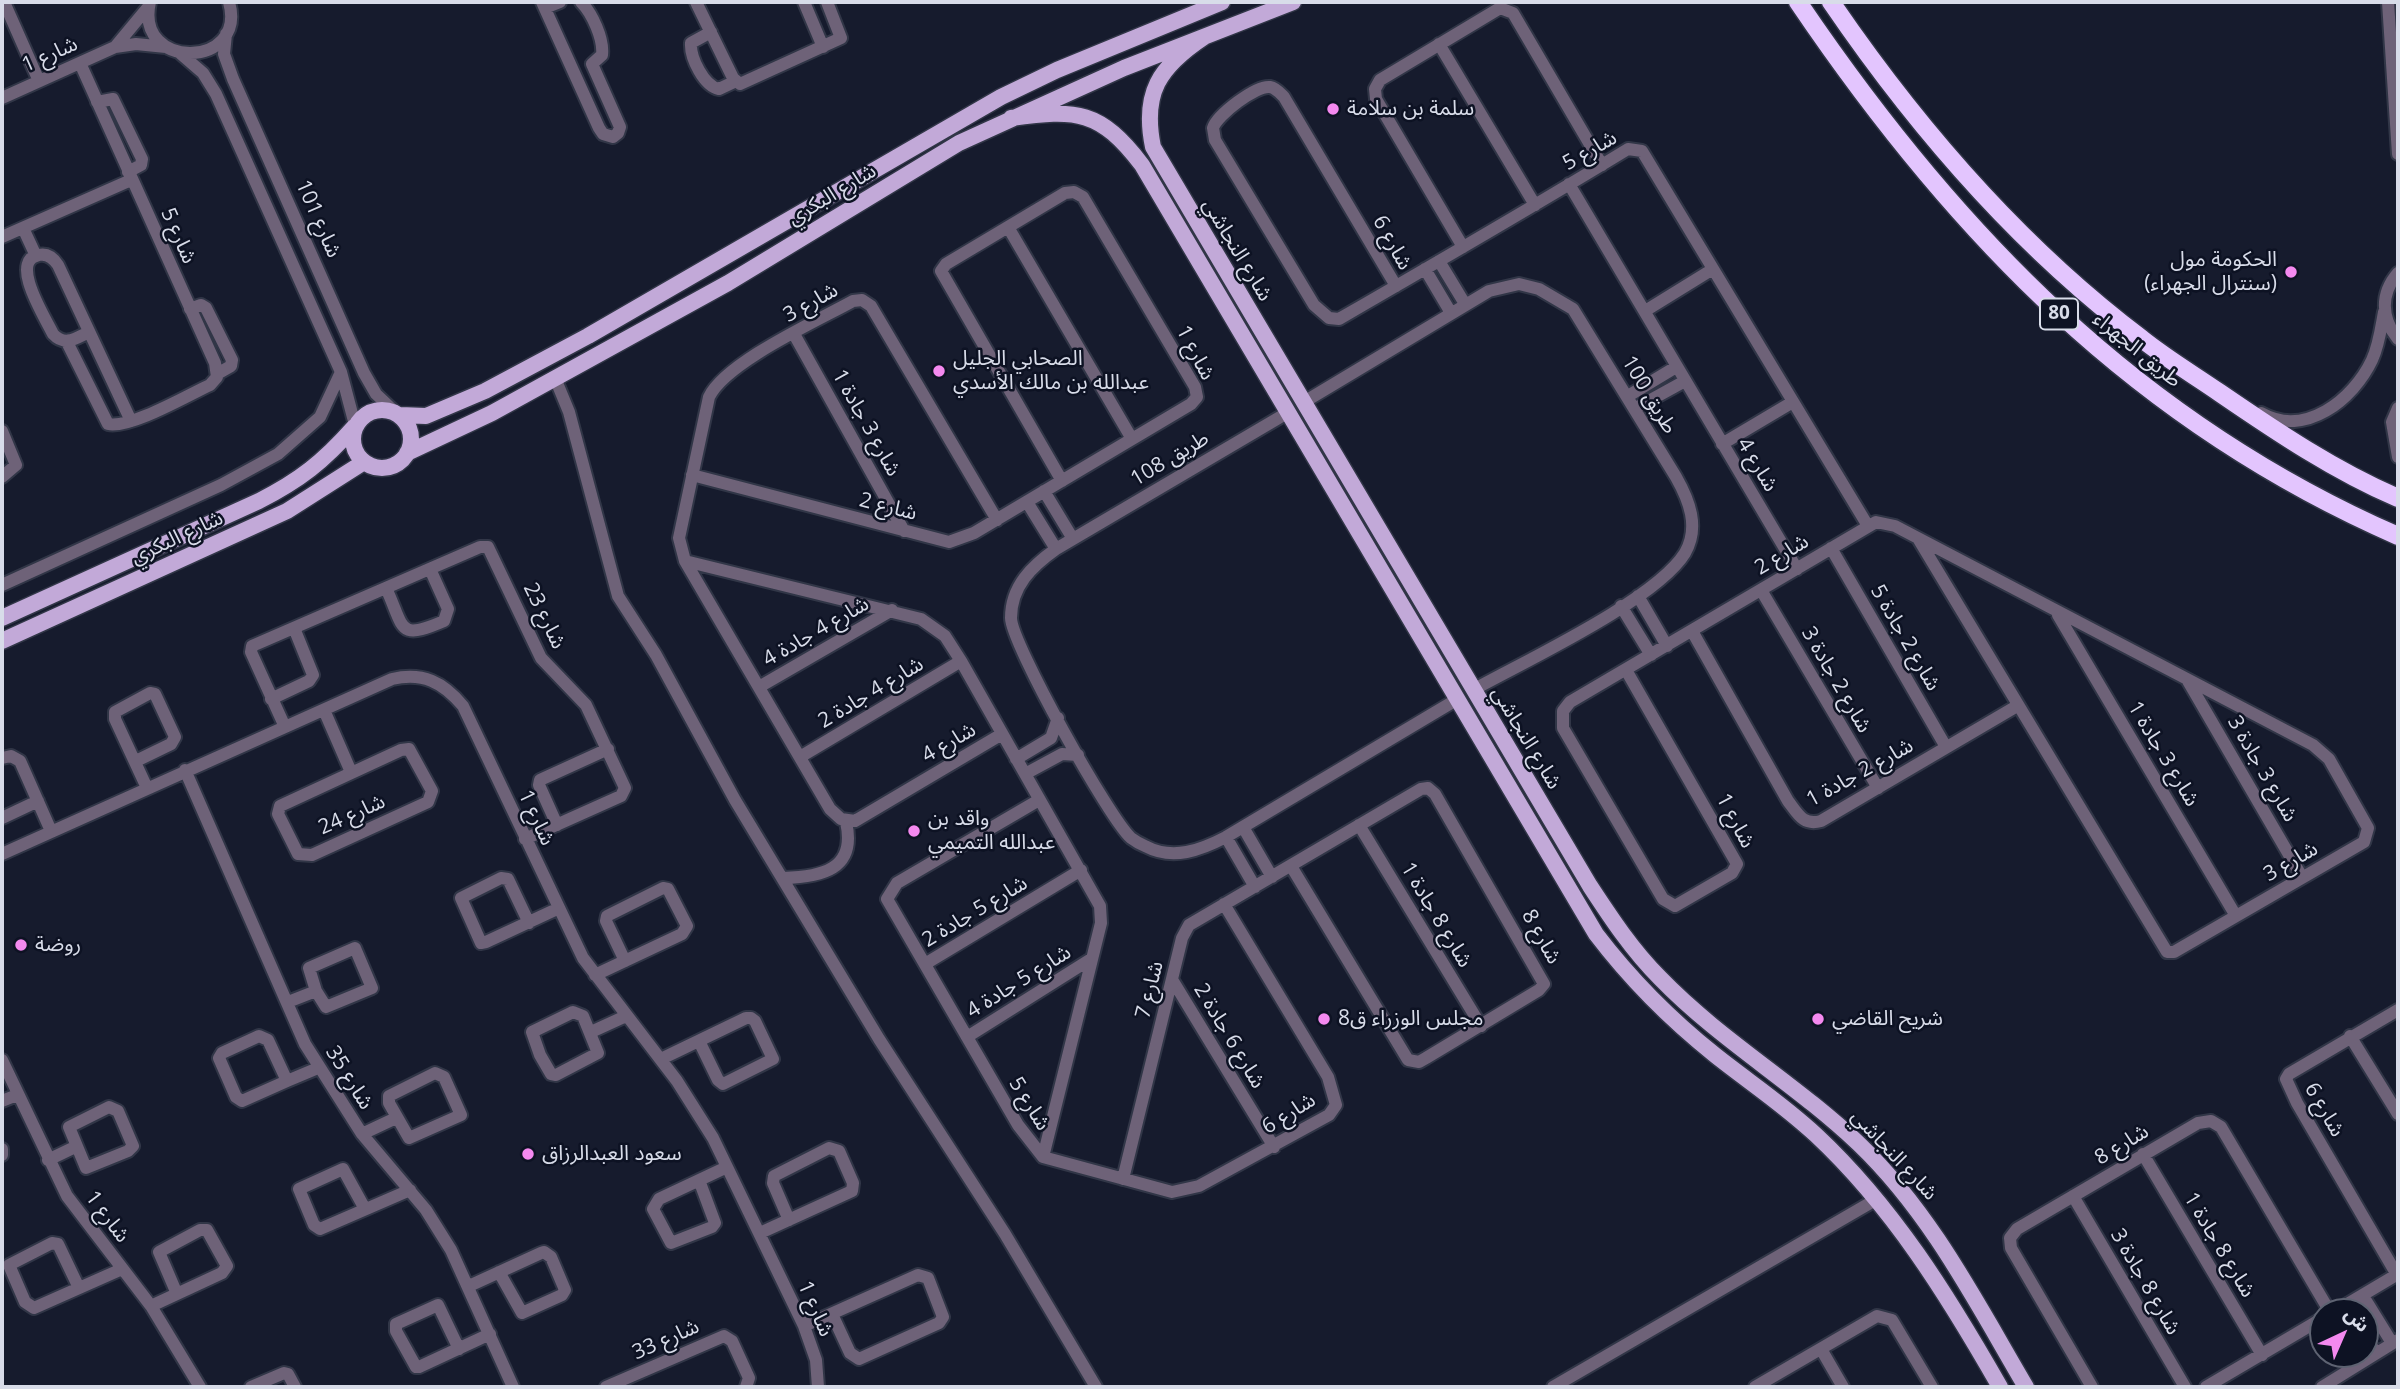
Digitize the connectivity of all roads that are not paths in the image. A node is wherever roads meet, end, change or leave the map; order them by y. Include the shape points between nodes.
1 (4, 2) edge
2 (229, 2) edge
3 (241, 2) edge
4 (560, 2) edge
5 (581, 2) edge
6 (696, 2) edge
7 (804, 2) edge
8 (827, 2) edge
9 (1222, 2) edge
10 (1293, 2) edge
11 (1798, 2) edge
12 (1831, 2) edge
13 (2388, 2) edge
14 (150, 4) edge
15 (543, 5) edge
16 (231, 20) junction
17 (710, 32) junction
18 (226, 34) junction
19 (1204, 37) junction
20 (1438, 44) junction
21 (115, 47) junction
22 (166, 47) junction
23 (823, 47) junction
24 (181, 54) junction
25 (80, 63) junction
26 (592, 64) junction
27 (574, 73) junction
28 (39, 81) junction
29 (736, 82) junction
30 (2, 98) edge
31 (1011, 118) junction
32 (2398, 154) edge
33 (1602, 165) junction
34 (130, 176) junction
35 (1569, 184) junction
36 (830, 197) junction
37 (1535, 205) junction
38 (1008, 227) junction
39 (23, 228) junction
40 (2, 237) edge
41 (1463, 247) junction
42 (36, 256) junction
43 (1219, 261) junction
44 (1439, 261) junction
45 (2398, 261) edge
46 (758, 265) junction
47 (1203, 269) junction
48 (1425, 269) junction
49 (1713, 269) junction
50 (2395, 277) edge
51 (324, 281) junction
52 (1396, 286) junction
53 (304, 289) junction
54 (1465, 304) junction
55 (1645, 311) junction
56 (2384, 312) junction
57 (1451, 313) junction
58 (89, 332) junction
59 (794, 334) junction
60 (2398, 339) edge
61 (67, 342) junction
62 (1676, 367) junction
63 (341, 372) junction
64 (2196, 376) junction
65 (555, 378) junction
66 (1685, 381) junction
67 (1628, 396) junction
68 (1304, 402) junction
69 (1791, 403) junction
70 (1636, 408) junction
71 (2398, 408) edge
72 (1287, 413) junction
73 (397, 414) junction
74 (131, 421) junction
75 (355, 426) junction
76 (2, 431) edge
77 (1132, 439) junction
78 (1722, 444) junction
79 (407, 453) junction
80 (2398, 457) edge
81 (364, 462) junction
82 (692, 475) junction
83 (2, 477) edge
84 (1062, 481) junction
85 (1044, 491) junction
86 (2398, 498) edge
87 (1027, 502) junction
88 (996, 520) junction
89 (1868, 526) junction
90 (904, 531) junction
91 (2398, 536) edge
92 (1073, 539) junction
93 (1919, 540) junction
94 (1831, 548) junction
95 (1056, 549) junction
96 (685, 561) junction
97 (430, 569) junction
98 (1797, 569) junction
99 (2, 585) edge
100 (386, 588) junction
101 (1762, 590) junction
102 (1638, 596) junction
103 (1621, 606) junction
104 (892, 610) junction
105 (2057, 613) junction
106 (2, 618) edge
107 (294, 628) junction
108 (1692, 631) junction
109 (2, 641) edge
110 (1667, 646) junction
111 (1651, 655) junction
112 (961, 661) junction
113 (1626, 670) junction
114 (2188, 681) junction
115 (759, 687) junction
116 (1473, 690) junction
117 (271, 699) junction
118 (1456, 700) junction
119 (2017, 706) junction
120 (324, 710) junction
121 (1058, 718) junction
122 (285, 727) junction
123 (1002, 734) junction
124 (1946, 747) junction
125 (608, 748) junction
126 (1078, 755) junction
127 (800, 757) junction
128 (2, 758) edge
129 (1016, 759) junction
130 (135, 761) junction
131 (185, 771) junction
132 (351, 772) junction
133 (1025, 774) junction
134 (147, 788) junction
135 (1878, 788) junction
136 (1039, 800) junction
137 (38, 801) junction
138 (1547, 815) junction
139 (2, 818) edge
140 (846, 822) junction
141 (557, 825) junction
142 (1359, 825) junction
143 (1243, 827) junction
144 (1533, 828) junction
145 (51, 831) junction
146 (1226, 837) junction
147 (525, 839) junction
148 (1564, 842) junction
149 (1547, 851) junction
150 (2, 854) edge
151 (1291, 866) junction
152 (1082, 870) junction
153 (1272, 877) junction
154 (2302, 877) junction
155 (783, 878) junction
156 (1255, 887) junction
157 (1224, 904) junction
158 (557, 909) junction
159 (2236, 916) junction
160 (528, 923) junction
161 (1091, 959) junction
162 (625, 961) junction
163 (925, 964) junction
164 (595, 975) junction
165 (1173, 981) junction
166 (316, 991) junction
167 (288, 1002) junction
168 (2398, 1010) edge
169 (626, 1016) junction
170 (1480, 1026) junction
171 (591, 1032) junction
172 (967, 1037) junction
173 (2350, 1037) junction
174 (699, 1041) junction
175 (661, 1059) junction
176 (2, 1060) edge
177 (318, 1068) junction
178 (287, 1082) junction
179 (17, 1095) junction
180 (2, 1101) edge
181 (2398, 1114) edge
182 (396, 1118) junction
183 (362, 1134) junction
184 (1273, 1146) junction
185 (75, 1147) junction
186 (2, 1149) edge
187 (2143, 1154) junction
188 (2, 1155) edge
189 (1043, 1157) junction
190 (48, 1160) junction
191 (727, 1167) junction
192 (1123, 1179) junction
193 (698, 1181) junction
194 (410, 1191) junction
195 (2073, 1196) junction
196 (1877, 1199) junction
197 (365, 1209) junction
198 (789, 1220) junction
199 (760, 1233) junction
200 (121, 1269) junction
201 (499, 1272) junction
202 (2398, 1275) edge
203 (468, 1286) junction
204 (79, 1287) junction
205 (177, 1294) junction
206 (2363, 1296) junction
207 (2331, 1298) edge
208 (2360, 1298) edge
209 (150, 1306) junction
210 (832, 1314) junction
211 (804, 1326) junction
212 (2309, 1326) edge
213 (490, 1334) junction
214 (2395, 1341) edge
215 (458, 1349) junction
216 (1821, 1349) junction
217 (2379, 1351) edge
218 (2262, 1354) junction
219 (2352, 1368) edge
220 (2010, 1385) edge
221 (201, 1387) edge
222 (251, 1387) edge
223 (295, 1387) edge
224 (513, 1387) edge
225 (606, 1387) edge
226 (746, 1387) edge
227 (818, 1387) edge
228 (1097, 1387) edge
229 (1553, 1387) edge
230 (1755, 1387) edge
231 (1843, 1387) edge
232 (1932, 1387) edge
233 (2092, 1387) edge
234 (2185, 1387) edge
235 (2206, 1387) edge
236 (2322, 1387) edge

1 - 28 street
2 - 16 street
3 - 16 street
4 - 15 street
5 - 26 street via 602,46 602,55
6 - 17 street
7 - 23 street
8 - 23 street via 841,38
9 - 36 main road, شارع البكري via 1001,97
10 - 19 main road, شارع البكري
11 - 91 highway, طريق الجهراء / 80 via 1853,83 1941,193 1996,254 2093,345 2169,406 2265,467
12 - 64 highway, طريق الجهراء / 80 via 1917,117 2012,224 2132,332
13 - 32 street
14 - 21 street, شارع 1
14 - 22 street via 152,29
15 - 27 street
16 - 18 street
17 - 29 street
17 - 29 street via 691,43 706,82 719,89
18 - 24 street via 207,51
18 - 51 street, شارع 101 via 224,54 233,79
19 - 31 main road, شارع البكري
19 - 43 main road, شارع النجاشي via 1162,75 1148,109 1149,127 1153,147 1168,176
20 - 33 street via 1500,8 1513,13
20 - 37 street
20 - 41 street via 1380,80 1376,99
21 - 22 street, شارع 1
21 - 25 street, شارع 1
22 - 24 street, شارع 101
23 - 29 street via 744,83
24 - 53 street, شارع 101 via 203,73 216,94
25 - 28 street, شارع 1
25 - 34 street, شارع 5
26 - 27 street
26 - 27 street via 620,127 612,137 599,128
28 - 30 street, شارع 1
31 - 46 main road, شارع البكري via 959,143
31 - 47 main road, شارع النجاشي via 1053,112 1089,117 1121,138
33 - 35 street, شارع 5
33 - 49 street, شارع 5 via 1628,149 1642,151
34 - 39 street
34 - 74 street, شارع 5 via 217,374 210,385
35 - 37 street, شارع 5
35 - 55 street, شارع 4
36 - 46 main road via 753,250 751,259
36 - 73 main road, شارع البكري via 485,391 426,416
37 - 41 street, شارع 5
38 - 77 street
38 - 77 street, شارع 1 via 1065,193 1083,197 1195,387 1195,401
38 - 84 street, شارع 1 via 941,271
39 - 40 street
39 - 42 street
41 - 44 street, شارع 5
42 - 58 street via 48,255 58,265
42 - 61 street via 27,265 29,284 53,334
43 - 47 main road via 1206,260
43 - 68 main road, شارع النجاشي
44 - 48 street, شارع 5
44 - 54 street
45 - 50 street
46 - 65 main road, شارع البكري
47 - 72 main road, شارع النجاشي
48 - 52 street, شارع 5
48 - 57 street
49 - 55 street
49 - 69 street, شارع 5
50 - 56 street
51 - 53 street via 315,291
51 - 73 street, شارع 101 via 364,373 376,394
52 - 52 street, شارع 6 via 1284,97 1277,90 1264,88 1222,112 1213,128 1215,140 1314,305 1329,318 1339,319
53 - 63 street, شارع 101
54 - 57 street, طريق 100
54 - 67 street, طريق 100 via 1489,291 1520,284 1559,299 1581,320
55 - 62 street, شارع 4
56 - 60 street
56 - 64 street via 2373,359 2360,380 2345,398 2312,418 2270,419
57 - 68 street, طريق 100
58 - 61 street
58 - 74 street
59 - 82 street, شارع 3 via 716,384
59 - 88 street, شارع 3 via 853,301 871,306
59 - 90 street, شارع 3 جادة 1
61 - 74 street via 108,424
62 - 66 street, شارع 4
62 - 67 street
63 - 75 street, شارع 101
63 - 99 street via 320,417 278,454 221,485
64 - 86 highway, طريق الجهراء / 80 via 2282,436
65 - 79 main road, شارع البكري
65 - 155 street via 569,412 618,596
66 - 70 street
66 - 78 street, شارع 4
67 - 70 street, طريق 100
68 - 116 main road, شارع النجاشي
69 - 78 street
69 - 89 street, شارع 5
70 - 102 street, طريق 100 via 1688,498 1693,518 1685,552
71 - 80 street via 2392,422
72 - 92 street, طريق 108
72 - 118 main road, شارع النجاشي
73 - 75 main road via 371,411
73 - 79 main road via 411,433
75 - 81 main road via 353,446
75 - 106 main road, شارع البكري via 324,461 299,480
76 - 83 street via 16,465
77 - 84 street, شارع 1
78 - 98 street, شارع 4
79 - 81 main road via 388,468
81 - 109 main road, شارع البكري via 287,511
82 - 90 street, شارع 2
82 - 96 street, شارع 3 via 679,538
84 - 85 street, شارع 2
85 - 87 street, شارع 2
85 - 92 street
87 - 88 street, شارع 2
87 - 95 street
88 - 90 street, شارع 2 via 949,542
89 - 93 street via 1884,522
89 - 94 street, شارع 2
92 - 95 street, طريق 108
93 - 105 street, شارع 3
93 - 119 street, شارع 3
94 - 98 street, شارع 2
94 - 124 street, شارع 2 جادة 5
95 - 121 street, طريق 108 via 1028,572 1013,601 1011,619 1022,653
96 - 104 street, شارع 4
96 - 115 street
97 - 100 street, شارع 23
97 - 100 street via 448,609 444,621 410,632
97 - 125 street, شارع 23 via 480,547 491,549 541,658 586,705
98 - 101 street, شارع 2
100 - 107 street, شارع 23
101 - 108 street, شارع 2
101 - 135 street, شارع 2 جادة 3
102 - 103 street, طريق 100
102 - 110 street
103 - 111 street
103 - 116 street, طريق 100
104 - 112 street, شارع 4 via 936,627
104 - 115 street, شارع 4 جادة 4
105 - 114 street, شارع 3
105 - 159 street, شارع 3 جادة 1
107 - 117 street via 313,675
107 - 117 street, شارع 23 via 251,649
108 - 110 street, شارع 2
108 - 135 street, شارع 2 جادة 1 via 1802,820 1821,821
110 - 111 street, شارع 2
111 - 113 street, شارع 2
112 - 123 street, شارع 4
112 - 127 street, شارع 4 جادة 2
113 - 113 street, شارع 1 via 1570,702 1561,717 1563,728 1663,899 1680,906 1732,873 1736,858
114 - 154 street, شارع 3 جادة 3
114 - 154 street, شارع 3 via 2313,745 2329,759 2369,835
115 - 127 street
116 - 138 main road, شارع النجاشي
117 - 122 street, شارع 23
118 - 143 street, طريق 108
118 - 144 main road, شارع النجاشي
119 - 124 street, شارع 2 جادة 1
119 - 159 street, شارع 3 via 2167,952
120 - 122 street, شارع 1
120 - 132 street, شارع 24
120 - 147 street, شارع 1 via 400,677 424,677 439,684 463,706
121 - 126 street, طريق 108
121 - 129 street via 1051,738
122 - 131 street, شارع 1
123 - 129 street, شارع 5
123 - 140 street, شارع 4 via 855,821
124 - 135 street, شارع 2 جادة 1
125 - 141 street, شارع 23 via 624,794
125 - 141 street via 540,780
126 - 133 street via 1062,754
126 - 146 street, طريق 108 via 1118,822 1130,838 1147,848 1181,854
127 - 140 street via 830,809
128 - 137 street via 18,758
129 - 133 street, شارع 5
130 - 130 street via 115,712 155,694 175,737 171,744
130 - 134 street
131 - 134 street, شارع 1
131 - 167 street, شارع 35
132 - 132 street, شارع 24 via 280,806 278,814 298,855 312,855 431,798 432,791 409,749
133 - 136 street, شارع 5
134 - 145 street, شارع 1
136 - 152 street, شارع 5
136 - 163 street, شارع 5 via 891,889 887,899
137 - 139 street
137 - 145 street
138 - 144 main road via 1543,828
138 - 148 main road, شارع النجاشي
140 - 155 street via 848,849 832,869 814,877
141 - 147 street, شارع 23
142 - 151 street, شارع 8
142 - 170 street, شارع 8 جادة 1
142 - 170 street, شارع 8 via 1422,789 1435,794 1544,984
143 - 146 street, طريق 108
143 - 153 street
144 - 149 main road, شارع النجاشي
145 - 150 street, شارع 1
146 - 156 street
147 - 158 street, شارع 1
148 - 149 main road via 1556,841
148 - 220 main road, شارع النجاشي via 1613,922 1661,979 1726,1037 1827,1115 1889,1175 1954,1264
149 - 196 main road, شارع النجاشي via 1596,934 1646,995 1814,1133
151 - 153 street, شارع 7
151 - 170 street, شارع 8 via 1408,1060 1419,1062
152 - 161 street, شارع 5 via 1100,906 1101,923
152 - 163 street, شارع 5 جادة 2
153 - 156 street, شارع 7
154 - 159 street, شارع 3
155 - 228 street
156 - 157 street, شارع 7
157 - 165 street, شارع 7 via 1189,925
157 - 184 street, شارع 6 via 1335,1092 1336,1105 1329,1115
158 - 160 street
158 - 164 street, شارع 1
160 - 160 street via 481,943 461,898 501,878 508,879
161 - 172 street, شارع 5 جادة 4
161 - 189 street, شارع 5
162 - 162 street via 686,930 668,889 607,915
162 - 164 street
163 - 172 street, شارع 5
164 - 169 street, شارع 1
165 - 184 street, شارع 6 جادة 2
165 - 192 street, شارع 7
166 - 166 street via 329,1007 370,990 372,982 358,950 350,948 311,966 309,974
166 - 167 street
167 - 177 street, شارع 35
168 - 173 street, شارع 6
169 - 171 street
169 - 175 street, شارع 1
171 - 171 street via 576,1012 531,1034 547,1071 554,1075 597,1055
172 - 189 street, شارع 5 via 1018,1125
173 - 181 street
173 - 202 street, شارع 6 via 2286,1079
174 - 174 street via 751,1018 773,1059 723,1084
174 - 175 street
175 - 191 street, شارع 1 via 697,1110
176 - 179 street, شارع 1
177 - 178 street
177 - 183 street, شارع 35
178 - 178 street via 239,1100 219,1056 263,1036
179 - 180 street
179 - 190 street, شارع 1
182 - 182 street via 411,1139 461,1112 443,1075 435,1073 391,1094 389,1103
182 - 183 street
183 - 194 street, شارع 35
184 - 192 street, شارع 6 via 1184,1191
185 - 185 street via 70,1125 109,1107 118,1111 133,1146 89,1168
185 - 190 street
186 - 188 street
187 - 195 street, شارع 8
187 - 207 street, شارع 8 via 2198,1123 2221,1127
187 - 218 street, شارع 8 جادة 1
189 - 192 street, شارع 6
190 - 200 street, شارع 1 via 67,1196
191 - 193 street
191 - 199 street, شارع 1
193 - 193 street via 653,1205 669,1242 677,1243 714,1226 715,1217
194 - 197 street
194 - 203 street, شارع 35 via 451,1250
195 - 233 street, شارع 8 via 2017,1229 2010,1243
195 - 234 street, شارع 8 جادة 3
196 - 220 main road, شارع النجاشي
196 - 229 street
197 - 197 street via 320,1229 299,1189 343,1169
198 - 198 street via 854,1189 839,1151 834,1148 774,1176
198 - 199 street
199 - 211 street, شارع 1
200 - 204 street
200 - 209 street, شارع 1
201 - 201 street via 546,1253 565,1290 562,1296 522,1313
201 - 203 street
202 - 206 street
203 - 213 street, شارع 35
204 - 204 street via 30,1307 9,1265 58,1244
205 - 205 street via 225,1271 227,1266 208,1230 159,1252
205 - 209 street
206 - 208 street
206 - 214 street
209 - 221 street, شارع 1
210 - 210 street via 924,1275 943,1317 939,1323 859,1359 850,1353
210 - 211 street
211 - 227 street, شارع 1 via 816,1360
212 - 218 street
213 - 215 street
213 - 224 street, شارع 35
214 - 217 street
215 - 215 street via 415,1367 396,1324 438,1305
216 - 230 street
216 - 231 street
216 - 232 street via 1877,1316 1885,1316 1892,1320
218 - 235 street
219 - 236 street
222 - 223 street via 284,1373
225 - 226 street, شارع 33 via 724,1336 732,1340 749,1378

